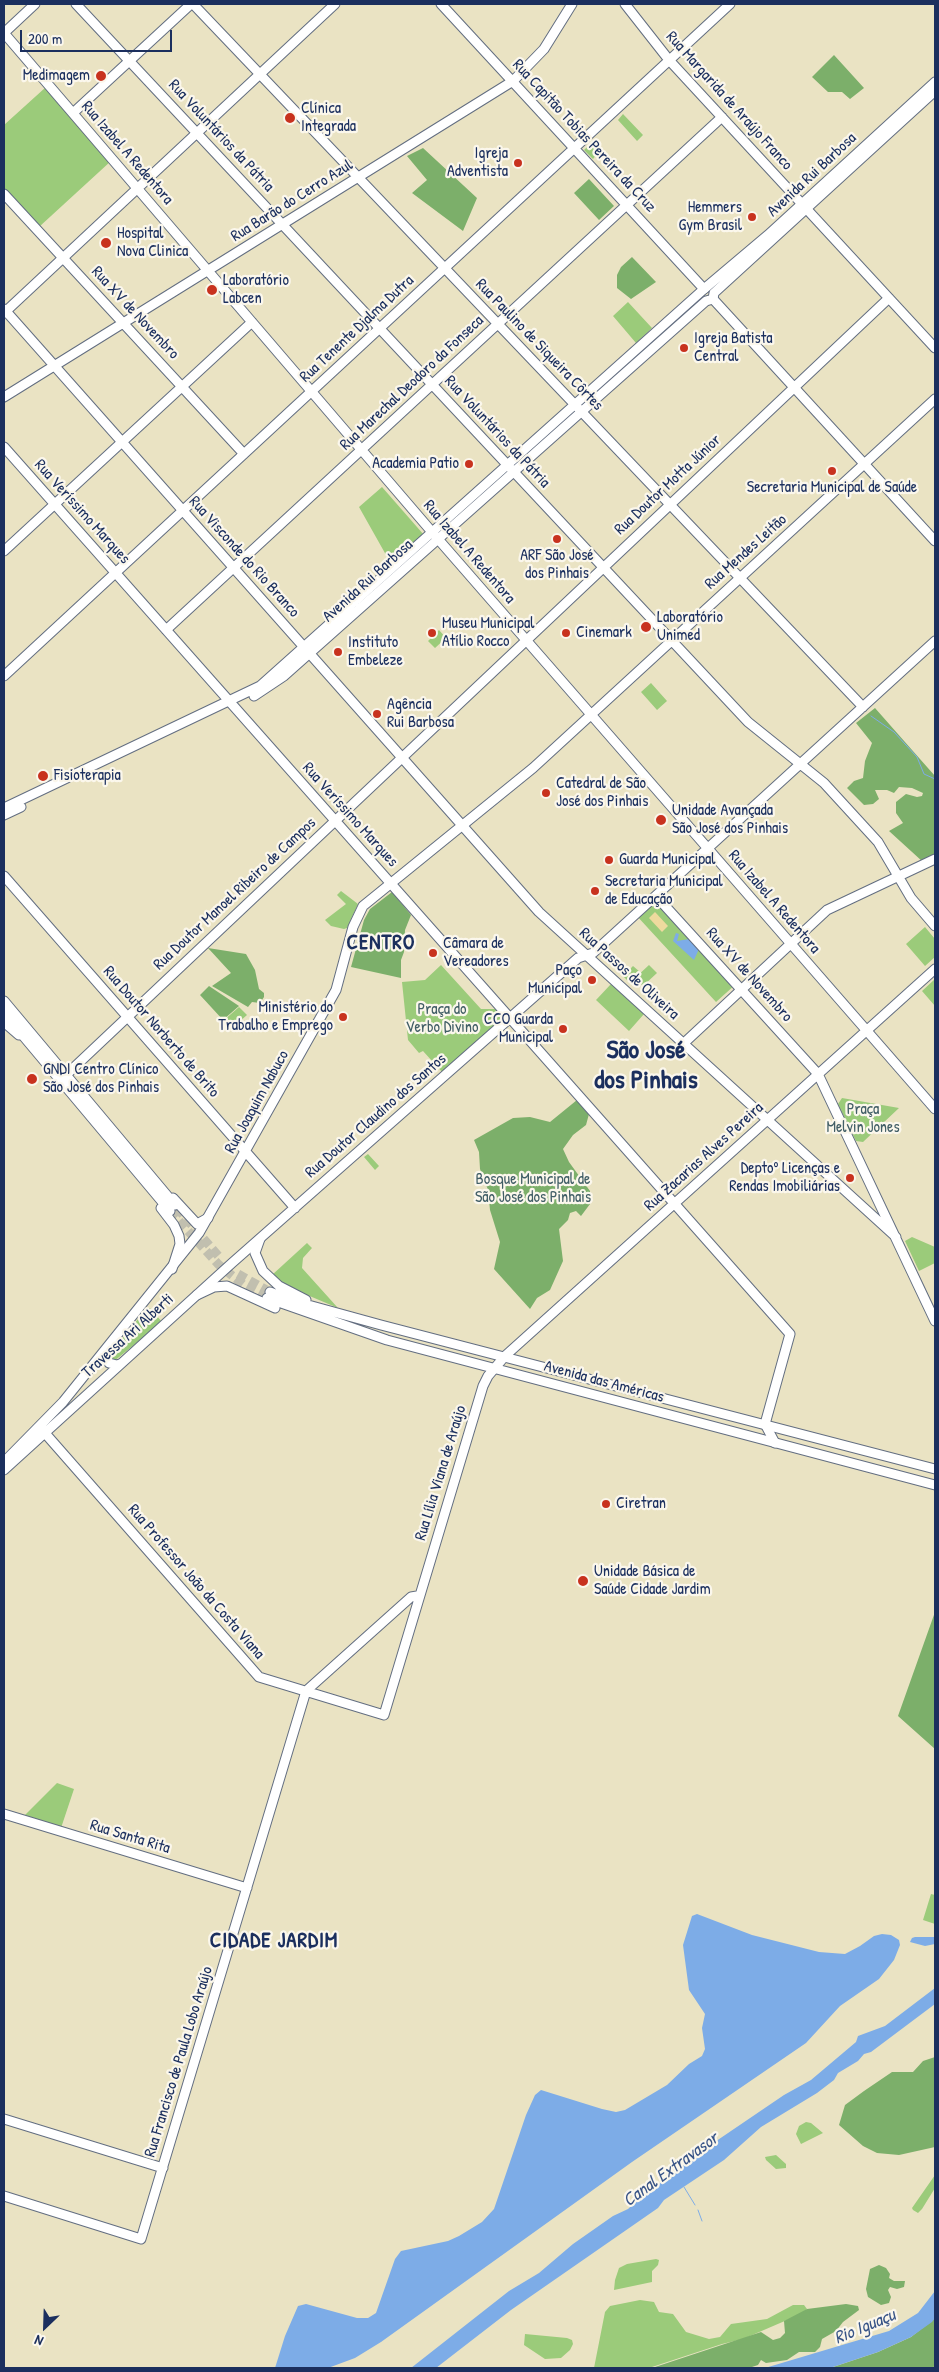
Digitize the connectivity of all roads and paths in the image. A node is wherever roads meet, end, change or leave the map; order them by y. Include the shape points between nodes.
1 (35, 4) edge
2 (76, 4) edge
3 (192, 4) edge
4 (335, 4) edge
5 (441, 4) edge
6 (572, 4) edge
7 (626, 4) edge
8 (730, 4) edge
9 (4, 33) edge
10 (669, 60) junction
11 (130, 61) junction
12 (260, 74) junction
13 (513, 81) junction
14 (935, 82) edge
15 (935, 91) edge
16 (73, 113) junction
17 (722, 117) junction
18 (197, 133) junction
19 (574, 148) junction
20 (358, 178) junction
21 (137, 188) junction
22 (4, 194) edge
23 (627, 205) junction
24 (805, 207) junction
25 (282, 224) junction
26 (63, 258) junction
27 (444, 268) junction
28 (208, 270) junction
29 (708, 294) junction
30 (889, 298) junction
31 (4, 311) edge
32 (123, 322) junction
33 (252, 322) junction
34 (498, 324) junction
35 (380, 328) junction
36 (935, 348) edge
37 (54, 365) junction
38 (432, 384) junction
39 (182, 387) junction
40 (794, 387) junction
41 (311, 392) junction
42 (4, 397) edge
43 (935, 399) edge
44 (578, 409) junction
45 (122, 442) junction
46 (4, 447) edge
47 (362, 450) junction
48 (244, 454) junction
49 (864, 464) junction
50 (511, 468) junction
51 (54, 504) junction
52 (670, 504) junction
53 (183, 510) junction
54 (435, 536) junction
55 (935, 541) edge
56 (4, 550) edge
57 (603, 567) junction
58 (234, 568) junction
59 (115, 573) junction
60 (740, 578) junction
61 (166, 630) junction
62 (525, 640) junction
63 (672, 640) junction
64 (935, 641) edge
65 (306, 650) junction
66 (4, 676) edge
67 (468, 694) joint
68 (232, 704) junction
69 (863, 707) junction
70 (590, 715) junction
71 (401, 757) junction
72 (802, 763) junction
73 (533, 768) joint
74 (4, 808) edge
75 (4, 815) edge
76 (335, 820) junction
77 (462, 825) junction
78 (708, 849) junction
79 (935, 859) edge
80 (4, 876) edge
81 (898, 876) junction
82 (390, 883) junction
83 (656, 896) junction
84 (935, 926) edge
85 (791, 943) junction
86 (586, 956) junction
87 (935, 969) edge
88 (742, 989) junction
89 (4, 1001) edge
90 (4, 1013) edge
91 (127, 1017) junction
92 (510, 1018) junction
93 (4, 1022) edge
94 (867, 1030) junction
95 (683, 1044) junction
96 (32, 1046) junction
97 (818, 1074) junction
98 (66, 1075) junction
99 (935, 1109) edge
100 (767, 1121) junction
101 (122, 1149) junction
102 (246, 1152) junction
103 (674, 1204) junction
104 (172, 1208) tunnel mouth
105 (295, 1208) junction
106 (208, 1218) junction
107 (896, 1238) junction
108 (260, 1239) junction
109 (232, 1263) joint
110 (172, 1269) junction
111 (197, 1295) junction
112 (325, 1308) junction
113 (311, 1314) junction
114 (935, 1321) edge
115 (106, 1348) junction
116 (505, 1356) junction
117 (120, 1364) junction
118 (92, 1366) junction
119 (495, 1368) junction
120 (106, 1377) junction
121 (765, 1424) junction
122 (44, 1432) junction
123 (774, 1443) junction
124 (4, 1462) edge
125 (935, 1469) edge
126 (4, 1470) edge
127 (935, 1485) edge
128 (417, 1601) junction
129 (306, 1691) junction
130 (384, 1715) joint
131 (4, 1814) edge
132 (247, 1888) junction
133 (4, 2119) edge
134 (163, 2168) junction
135 (4, 2196) edge

1 - 9 main road
2 - 11 main road, Rua Voluntários da Pátria
3 - 11 main road
3 - 12 main road, Rua Paulino de Siqueira Côrtes
4 - 12 main road
5 - 13 main road, Rua Capitão Tobias Pereira da Cruz
6 - 13 main road, Rua Barão do Cerro Azul via 539,54
7 - 10 main road, Rua Margarida de Araújo Franco
8 - 10 main road, Rua Tenente Djalma Dutra
9 - 16 main road, Rua Izabel A Redentora
10 - 17 main road, Rua Margarida de Araújo Franco
10 - 19 main road, Rua Tenente Djalma Dutra
11 - 16 main road
11 - 18 main road, Rua Voluntários da Pátria
12 - 18 main road
12 - 20 main road, Rua Paulino de Siqueira Côrtes
13 - 19 main road, Rua Capitão Tobias Pereira da Cruz
13 - 20 main road, Rua Barão do Cerro Azul
14 - 24 main road, Avenida Rui Barbosa
15 - 24 main road, Avenida Rui Barbosa
16 - 21 main road, Rua Izabel A Redentora
17 - 23 main road, Rua Marechal Deodoro da Fonseca
17 - 24 main road, Rua Margarida de Araújo Franco
18 - 21 main road
18 - 25 main road, Rua Voluntários da Pátria
19 - 23 main road, Rua Capitão Tobias Pereira da Cruz
19 - 27 main road, Rua Tenente Djalma Dutra
20 - 25 main road, Rua Barão do Cerro Azul
20 - 27 main road, Rua Paulino de Siqueira Côrtes
21 - 26 main road
21 - 28 main road, Rua Izabel A Redentora
22 - 26 main road, Rua XV de Novembro
23 - 29 main road, Rua Capitão Tobias Pereira da Cruz
23 - 34 main road, Rua Marechal Deodoro da Fonseca
24 - 29 main road, Avenida Rui Barbosa
24 - 30 main road, Rua Margarida de Araújo Franco
25 - 28 main road, Rua Barão do Cerro Azul
25 - 35 main road, Rua Voluntários da Pátria
26 - 31 main road
26 - 32 main road, Rua XV de Novembro
27 - 34 main road, Rua Paulino de Siqueira Côrtes
27 - 35 main road, Rua Tenente Djalma Dutra
28 - 32 main road, Rua Barão do Cerro Azul
28 - 33 main road, Rua Izabel A Redentora
29 - 40 main road, Rua Capitão Tobias Pereira da Cruz
29 - 44 main road, Avenida Rui Barbosa
30 - 36 main road, Rua Margarida de Araújo Franco
30 - 40 main road, Rua Doutor Motta Júnior
31 - 37 main road, Rua Visconde do Rio Branco
32 - 37 main road, Rua Barão do Cerro Azul
32 - 39 main road, Rua XV de Novembro
33 - 39 main road
33 - 41 main road, Rua Izabel A Redentora
34 - 38 main road, Rua Marechal Deodoro da Fonseca
34 - 44 main road, Rua Paulino de Siqueira Côrtes
35 - 38 main road, Rua Voluntários da Pátria
35 - 41 main road, Rua Tenente Djalma Dutra
37 - 42 main road, Rua Barão do Cerro Azul
37 - 45 main road, Rua Visconde do Rio Branco
38 - 47 main road, Rua Marechal Deodoro da Fonseca
38 - 50 main road, Rua Voluntários da Pátria
39 - 45 main road
39 - 48 main road, Rua XV de Novembro
40 - 49 main road, Rua Capitão Tobias Pereira da Cruz
40 - 52 main road, Rua Doutor Motta Júnior
41 - 47 main road, Rua Izabel A Redentora
41 - 48 main road, Rua Tenente Djalma Dutra
43 - 49 main road, Rua Mendes Leitão
44 - 50 main road, Avenida Rui Barbosa
44 - 52 main road, Rua Paulino de Siqueira Côrtes
45 - 51 main road
45 - 53 main road, Rua Visconde do Rio Branco
46 - 51 main road, Rua Veríssimo Marques
47 - 54 main road, Rua Izabel A Redentora
47 - 58 main road, Rua Marechal Deodoro da Fonseca
48 - 53 main road, Rua Tenente Djalma Dutra
49 - 55 main road, Rua Capitão Tobias Pereira da Cruz
49 - 60 main road, Rua Mendes Leitão
50 - 54 main road, Avenida Rui Barbosa
50 - 57 main road, Rua Voluntários da Pátria
51 - 56 main road
51 - 59 main road, Rua Veríssimo Marques
52 - 57 main road, Rua Doutor Motta Júnior
52 - 60 main road, Rua Paulino de Siqueira Côrtes
53 - 58 main road, Rua Visconde do Rio Branco
53 - 59 main road, Rua Tenente Djalma Dutra
54 - 62 main road, Rua Izabel A Redentora
54 - 65 main road, Avenida Rui Barbosa
57 - 62 main road, Rua Doutor Motta Júnior
57 - 63 main road, Rua Voluntários da Pátria
58 - 61 main road, Rua Marechal Deodoro da Fonseca
58 - 65 main road, Rua Visconde do Rio Branco
59 - 61 main road, Rua Veríssimo Marques
59 - 66 main road, Rua Tenente Djalma Dutra
60 - 63 main road, Rua Mendes Leitão
60 - 69 main road, Rua Paulino de Siqueira Côrtes
61 - 68 main road, Rua Veríssimo Marques
62 - 67 main road, Rua Doutor Motta Júnior
62 - 70 main road, Rua Izabel A Redentora
63 - 70 main road, Rua Mendes Leitão
63 - 72 main road, Rua Voluntários da Pátria via 748,722
64 - 69 main road, Rua Doutor Claudino dos Santos
65 - 68 main road, Avenida Rui Barbosa
65 - 71 main road, Rua Visconde do Rio Branco
67 - 71 main road, Rua Doutor Manoel Ribeiro de Campos
68 - 74 main road, Avenida Rui Barbosa
68 - 75 main road, Avenida Rui Barbosa
68 - 76 main road, Rua Veríssimo Marques
69 - 72 main road, Rua Doutor Claudino dos Santos
70 - 73 main road, Rua Mendes Leitão
70 - 78 main road, Rua Izabel A Redentora
71 - 76 main road, Rua Doutor Manoel Ribeiro de Campos
71 - 77 main road, Rua Visconde do Rio Branco
72 - 78 main road, Rua Doutor Claudino dos Santos
72 - 81 main road, Rua Voluntários da Pátria via 874,838
73 - 77 main road, Rua Joaquim Nabuco
76 - 82 main road, Rua Veríssimo Marques
76 - 91 main road, Rua Doutor Manoel Ribeiro de Campos
77 - 82 main road, Rua Joaquim Nabuco
77 - 86 main road, Rua Passos de Oliveira via 539,912
78 - 83 main road, Rua Doutor Claudino dos Santos
78 - 85 main road, Rua Izabel A Redentora
79 - 81 main road
80 - 91 main road, Rua Doutor Norberto de Brito
81 - 84 main road, Rua Voluntários da Pátria via 911,898
81 - 85 main road via 828,910
82 - 92 main road, Rua Veríssimo Marques
82 - 102 main road, Rua Joaquim Nabuco via 359,912 336,990
83 - 86 main road, Rua Doutor Claudino dos Santos
83 - 88 main road, Rua XV de Novembro
85 - 88 main road
85 - 94 main road, Rua Izabel A Redentora
86 - 92 main road, Rua Doutor Claudino dos Santos via 578,958
86 - 95 main road, Rua Passos de Oliveira
87 - 94 main road, Rua Zacarias Alves Pereira
88 - 95 main road
88 - 97 main road, Rua XV de Novembro
89 - 98 main road
90 - 96 main road
91 - 98 main road, Rua Doutor Manoel Ribeiro de Campos
91 - 102 main road, Rua Doutor Norberto de Brito
92 - 103 main road, Rua Veríssimo Marques
92 - 105 main road, Rua Doutor Claudino dos Santos
93 - 96 main road
94 - 97 main road, Rua Zacarias Alves Pereira
94 - 99 main road, Rua Izabel A Redentora
95 - 100 main road, Rua Passos de Oliveira
96 - 101 main road
97 - 100 main road, Rua Zacarias Alves Pereira
97 - 107 main road, Rua XV de Novembro
98 - 101 main road
100 - 103 main road, Rua Zacarias Alves Pereira
100 - 107 main road, Rua Passos de Oliveira
101 - 104 main road
101 - 106 main road via 147,1167 195,1222 200,1224
101 - 110 main road via 177,1230 180,1244
102 - 105 main road, Rua Doutor Norberto de Brito
102 - 106 main road, Rua Joaquim Nabuco
103 - 116 main road, Rua Zacarias Alves Pereira
103 - 121 main road, Rua Veríssimo Marques via 790,1334
105 - 108 main road, Rua Doutor Claudino dos Santos
106 - 110 main road, Rua Joaquim Nabuco
107 - 114 main road, Rua XV de Novembro
108 - 109 main road, Rua Doutor Claudino dos Santos
108 - 112 main road via 256,1258 268,1277 287,1291
109 - 111 main road, Travessa Ari Alberti
110 - 115 main road, Rua Joaquim Nabuco
111 - 113 main road via 214,1287 227,1286 282,1311
111 - 117 main road, Travessa Ari Alberti
112 - 113 main road, Avenida das Américas via 269,1295
112 - 116 main road, Avenida das Américas
113 - 119 main road, Avenida das Américas via 388,1340
115 - 117 main road via 106,1360 113,1365
115 - 118 main road, Rua Joaquim Nabuco
116 - 119 main road, Rua Zacarias Alves Pereira
116 - 121 main road, Avenida das Américas
117 - 120 main road, Travessa Ari Alberti
118 - 120 main road via 96,1363 104,1365
118 - 124 main road, Rua Joaquim Nabuco via 56,1410
119 - 123 main road, Avenida das Américas
119 - 128 main road, Rua Lília Viana de Araújo via 483,1386
120 - 122 main road, Travessa Ari Alberti
121 - 123 main road
121 - 125 main road, Avenida das Américas
122 - 126 main road
122 - 129 main road, Rua Professor João da Costa Viana via 259,1677
123 - 127 main road, Avenida das Américas
128 - 129 main road
128 - 130 main road, Rua Lília Viana de Araújo
129 - 130 main road, Rua Professor João da Costa Viana
129 - 132 main road, Rua Francisco de Paula Lobo Araújo
131 - 132 main road, Rua Santa Rita
132 - 134 main road, Rua Francisco de Paula Lobo Araújo
133 - 134 main road
134 - 135 main road, Rua Francisco de Paula Lobo Araújo via 141,2239

